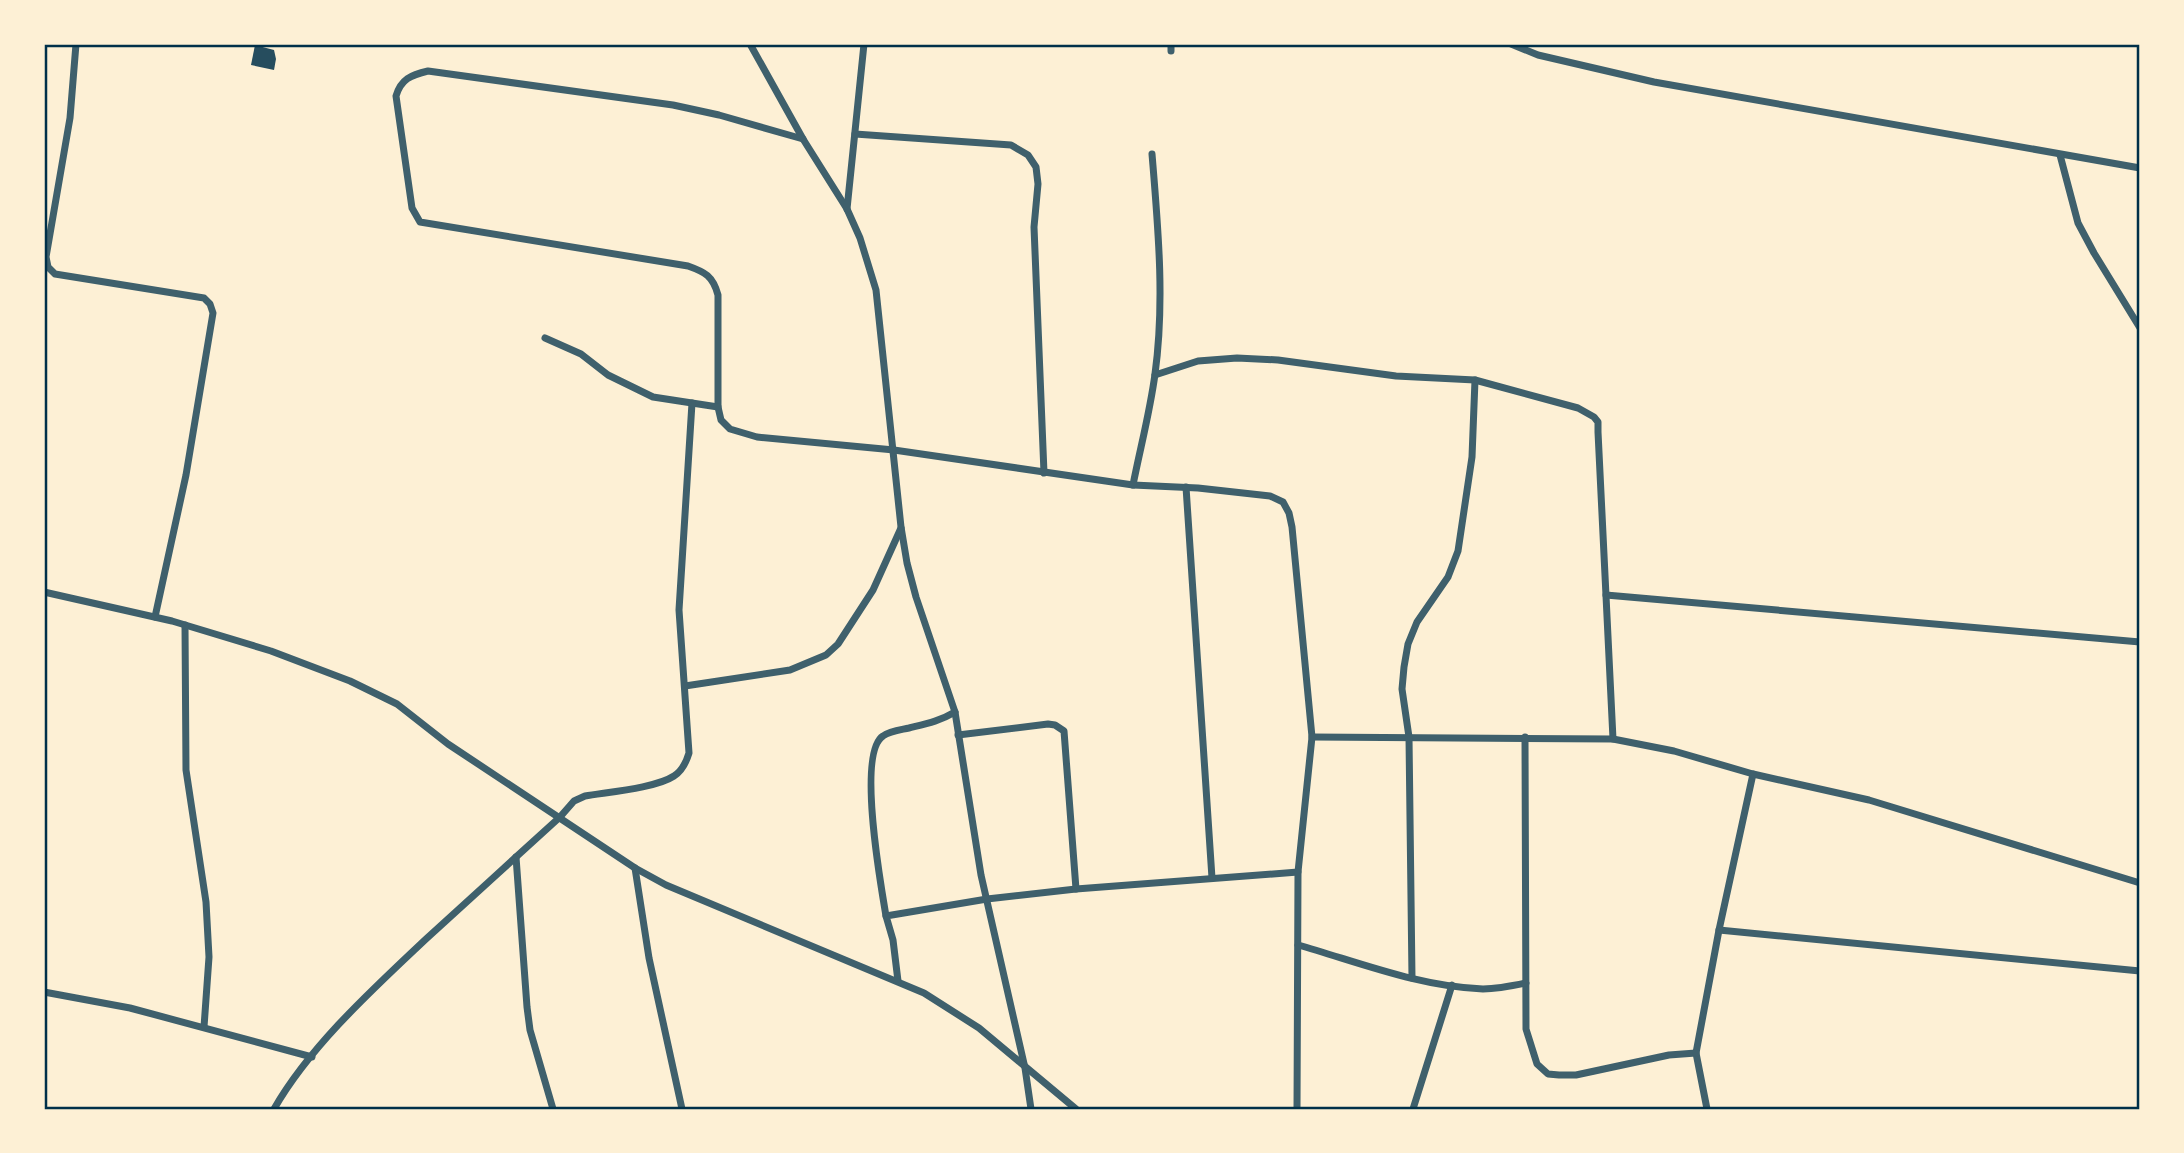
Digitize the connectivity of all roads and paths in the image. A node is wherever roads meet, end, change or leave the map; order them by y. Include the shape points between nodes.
1 (76, 44) edge
2 (750, 44) edge
3 (864, 44) edge
4 (1511, 44) edge
5 (855, 134) junction
6 (803, 139) junction
7 (1152, 154) dead end
8 (2060, 155) junction
9 (2140, 168) edge
10 (846, 209) junction
11 (2140, 328) edge
12 (545, 338) dead end
13 (1155, 375) junction
14 (1475, 380) junction
15 (692, 403) junction
16 (718, 407) junction
17 (894, 450) junction
18 (1044, 473) junction
19 (1133, 485) junction
20 (1186, 487) junction
21 (901, 527) junction
22 (44, 592) edge
23 (1605, 595) junction
24 (155, 617) junction
25 (185, 625) junction
26 (2140, 642) edge
27 (685, 686) junction
28 (955, 712) junction
29 (958, 735) junction
30 (1312, 737) junction
31 (1409, 737) junction
32 (1525, 737) junction
33 (1613, 739) junction
34 (1753, 774) junction
35 (560, 817) junction
36 (516, 857) junction
37 (635, 868) junction
38 (1298, 872) junction
39 (1212, 878) junction
40 (2140, 883) edge
41 (1076, 888) junction
42 (987, 899) junction
43 (886, 916) junction
44 (1719, 930) junction
45 (1298, 945) junction
46 (2140, 971) edge
47 (1412, 978) junction
48 (898, 981) junction
49 (1526, 983) junction
50 (1452, 985) junction
51 (44, 992) edge
52 (205, 1027) junction
53 (1696, 1053) junction
54 (312, 1057) junction
55 (1025, 1068) junction
56 (274, 1109) edge
57 (553, 1109) edge
58 (682, 1109) edge
59 (1031, 1109) edge
60 (1076, 1109) edge
61 (1297, 1109) edge
62 (1413, 1109) edge
63 (1707, 1109) edge

1 - 24 street via 48,267 55,274 205,298 213,313 186,475
2 - 6 street
3 - 5 street
4 - 8 street via 1538,55 1654,82
5 - 10 street
5 - 18 street via 1011,145 1028,155 1036,167 1034,227
6 - 10 street
6 - 16 street via 673,105 428,71 405,78 396,96 412,208 420,222 688,266 715,282
7 - 13 street via 1160,248
8 - 9 street
8 - 11 street via 2078,223
10 - 17 street via 876,290
12 - 15 street via 653,397
13 - 14 street via 1198,361 1237,358
13 - 19 street
14 - 23 street via 1578,408 1598,422
14 - 31 street via 1472,457 1458,551 1448,577 1417,622 1408,644 1402,690
15 - 16 street
15 - 27 street via 679,610
16 - 17 street via 721,420 730,429 757,437
17 - 18 street
17 - 21 street
18 - 19 street
19 - 20 street
20 - 30 street via 1270,496 1283,502 1289,513
20 - 39 street
21 - 27 street via 873,590 826,655 790,670
21 - 28 street via 916,597
22 - 24 street
23 - 26 street
23 - 33 street
24 - 25 street
25 - 35 street via 271,651 397,704 448,744
25 - 52 street via 186,770 206,902 209,957
27 - 35 street via 689,753 685,766 661,782 585,796
28 - 29 street
28 - 43 street via 880,737 875,748 872,805
29 - 41 street via 1048,724 1064,731
29 - 42 street
30 - 31 street
30 - 38 street
31 - 32 street
31 - 47 street
32 - 33 street
32 - 49 street
33 - 34 street
34 - 40 street via 1869,800
34 - 44 street
35 - 36 street
35 - 37 street
36 - 54 street via 368,993
36 - 57 street via 530,1030
37 - 48 street via 697,899
37 - 58 street
38 - 39 street
38 - 45 street
39 - 41 street
41 - 42 street
42 - 43 street
42 - 55 street
43 - 48 street
44 - 46 street
44 - 53 street
45 - 47 street
45 - 61 street
47 - 50 street
48 - 55 street via 979,1028
49 - 50 street via 1484,989
49 - 53 street via 1526,1029 1537,1064 1548,1074 1576,1075
50 - 62 street
51 - 52 street
52 - 54 street
53 - 63 street
54 - 56 street
55 - 59 street
55 - 60 street

